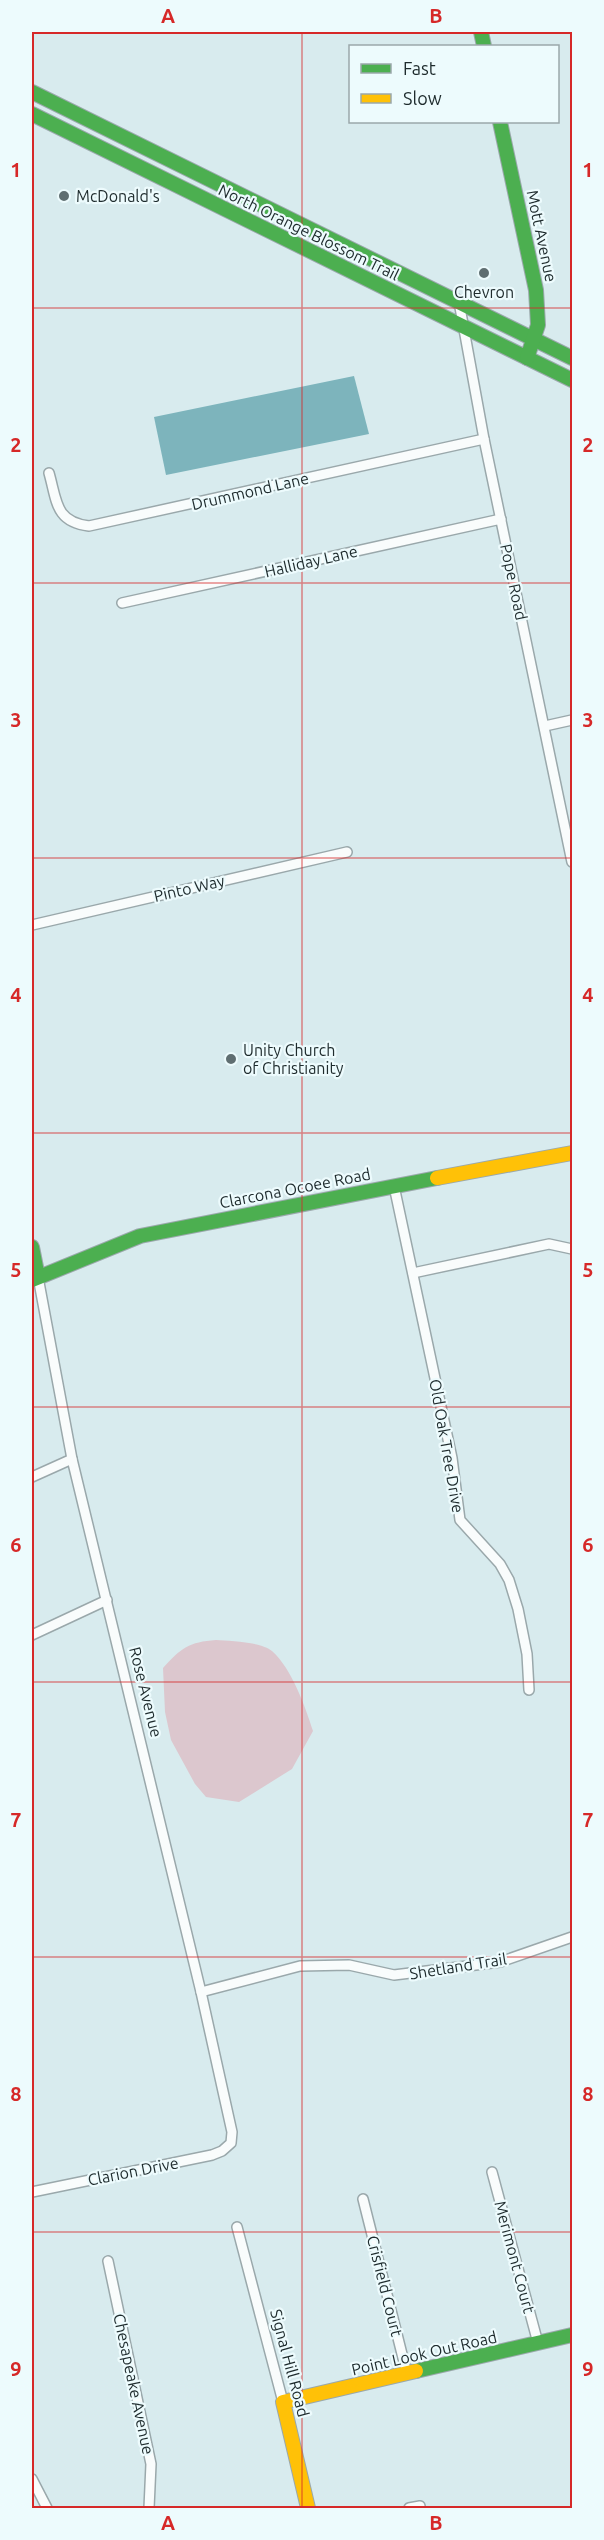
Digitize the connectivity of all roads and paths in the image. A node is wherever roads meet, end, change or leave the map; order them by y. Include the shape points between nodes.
1 (32, 92) edge
2 (32, 114) edge
3 (500, 123) edge
4 (459, 302) junction
5 (463, 326) junction
6 (535, 339) junction
7 (527, 358) junction
8 (573, 358) edge
9 (573, 380) edge
10 (484, 439) junction
11 (50, 473) dead end
12 (501, 519) junction
13 (122, 603) dead end
14 (573, 720) edge
15 (545, 726) junction
16 (573, 808) edge
17 (562, 810) junction
18 (347, 852) dead end
19 (573, 862) edge
20 (32, 924) edge
21 (573, 1154) edge
22 (394, 1186) junction
23 (32, 1246) edge
24 (573, 1249) edge
25 (413, 1273) junction
26 (35, 1279) edge
27 (72, 1459) junction
28 (32, 1477) edge
29 (107, 1600) junction
30 (32, 1635) edge
31 (529, 1690) dead end
32 (573, 1937) edge
33 (201, 1992) junction
34 (231, 2143) joint
35 (492, 2172) dead end
36 (32, 2192) edge
37 (363, 2199) dead end
38 (237, 2227) dead end
39 (108, 2261) dead end
40 (573, 2335) edge
41 (538, 2343) junction
42 (407, 2374) junction
43 (283, 2402) junction
44 (32, 2479) edge
45 (420, 2506) dead end
46 (47, 2508) edge
47 (149, 2508) edge
48 (308, 2508) edge
49 (409, 2508) edge

1 - 4 main road, North Orange Blossom Trail
2 - 5 main road, North Orange Blossom Trail
3 - 6 main road, Mott Avenue via 536,290
4 - 5 street, Pope Road
4 - 6 main road, North Orange Blossom Trail
5 - 7 main road, North Orange Blossom Trail
5 - 10 street, Pope Road
6 - 7 main road, Mott Avenue
6 - 8 main road, North Orange Blossom Trail
7 - 9 main road, North Orange Blossom Trail
10 - 11 street, Drummond Lane via 89,526 74,524 63,516
10 - 12 street, Pope Road
12 - 13 street, Halliday Lane
12 - 15 street, Pope Road
14 - 15 street
15 - 17 street, Pope Road
16 - 17 street
17 - 19 street, Pope Road
18 - 20 street, Pinto Way
21 - 22 main road, Clarcona Ocoee Road
22 - 25 street, Old Oak Tree Drive
22 - 26 main road, Clarcona Ocoee Road via 140,1236
23 - 26 main road, Rose Avenue
24 - 25 street via 549,1244
25 - 31 street, Old Oak Tree Drive via 452,1458 460,1520 500,1564 508,1581 527,1654
26 - 27 street, Rose Avenue
27 - 28 street
27 - 29 street, Rose Avenue
29 - 30 street
29 - 33 street, Rose Avenue
32 - 33 street, Shetland Trail via 500,1962 394,1975 349,1965 300,1966
33 - 34 street, Rose Avenue via 231,2120
34 - 36 street, Clarion Drive via 212,2155
35 - 41 street, Merimont Court
37 - 42 street, Crisfield Court
38 - 43 street, Signal Hill Road
39 - 47 street, Chesapeake Avenue via 151,2464
40 - 41 main road, Point Look Out Road
41 - 42 main road, Point Look Out Road
42 - 43 main road, Point Look Out Road
43 - 48 main road, Signal Hill Road
44 - 46 street
45 - 49 street

